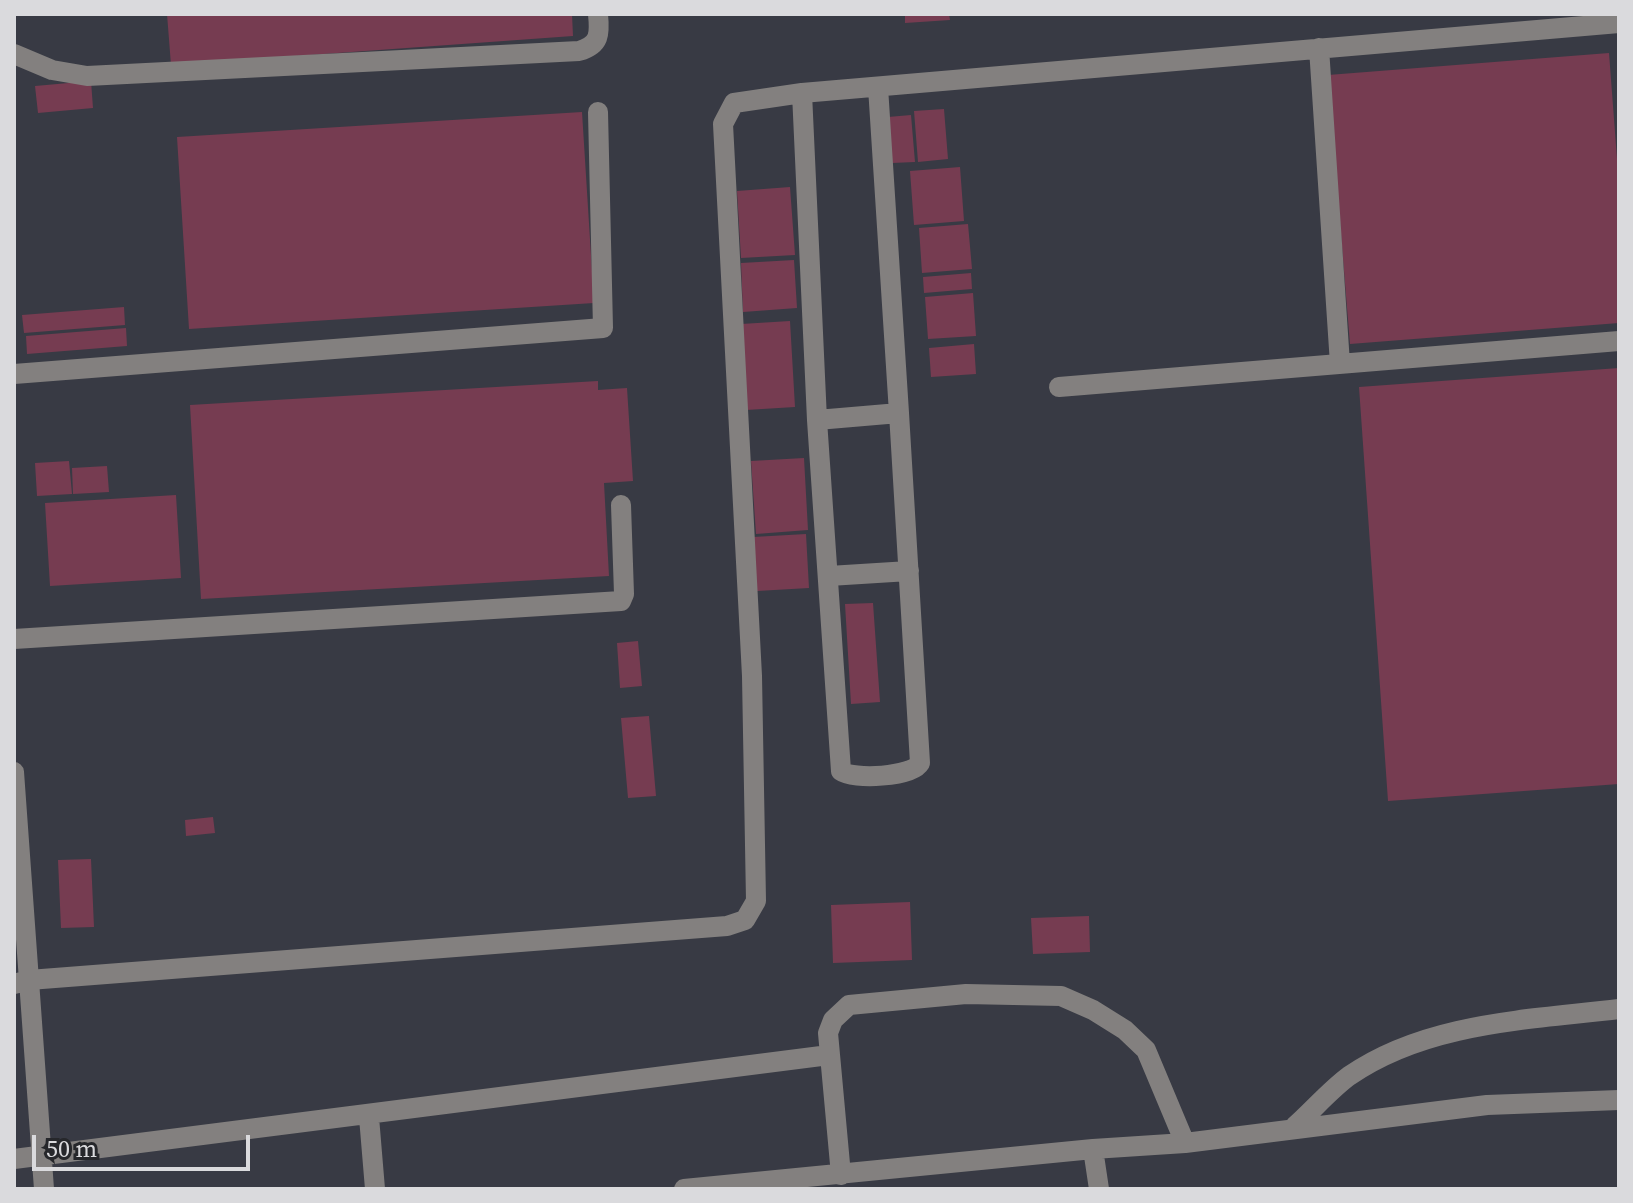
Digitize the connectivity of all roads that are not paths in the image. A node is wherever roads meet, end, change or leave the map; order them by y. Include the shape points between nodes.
1 (598, 14) edge
2 (1619, 23) edge
3 (1319, 48) junction
4 (14, 54) edge
5 (878, 87) junction
6 (802, 93) junction
7 (598, 112) dead end
8 (1619, 341) edge
9 (1340, 364) junction
10 (14, 374) edge
11 (1059, 387) dead end
12 (899, 413) junction
13 (817, 420) junction
14 (621, 505) dead end
15 (909, 571) junction
16 (829, 576) junction
17 (14, 639) edge
18 (14, 772) edge
19 (15, 808) edge
20 (21, 982) edge
21 (1619, 1009) edge
22 (829, 1055) junction
23 (1619, 1100) edge
24 (369, 1117) junction
25 (1295, 1126) junction
26 (1185, 1143) junction
27 (1093, 1149) junction
28 (41, 1154) junction
29 (14, 1159) edge
30 (841, 1175) junction
31 (44, 1189) edge
32 (375, 1189) edge
33 (684, 1189) edge
34 (1099, 1189) edge

1 - 4 lane via 599,37 579,51 87,76 52,70
2 - 3 lane
3 - 5 lane
3 - 9 lane
5 - 6 lane
5 - 12 lane
6 - 13 lane
6 - 20 lane via 741,100 729,108 723,124 755,752 757,886 756,901 745,920 727,926
7 - 10 lane via 603,328
8 - 9 lane
9 - 11 lane
12 - 13 lane
12 - 15 lane
13 - 16 lane
14 - 17 lane via 621,601
15 - 16 lane
15 - 16 lane via 920,763 914,771 878,775 850,776 841,771
18 - 19 lane
19 - 20 lane
20 - 28 lane
21 - 25 lane via 1489,1024 1431,1039 1349,1077
22 - 24 lane
22 - 26 lane via 830,1026 849,1005 966,994 1061,996 1114,1023 1146,1050
22 - 30 lane
23 - 25 lane via 1487,1105
24 - 28 lane
24 - 32 lane
25 - 26 lane
26 - 27 lane
27 - 30 lane
27 - 34 lane
28 - 29 lane
28 - 31 lane
30 - 33 lane

